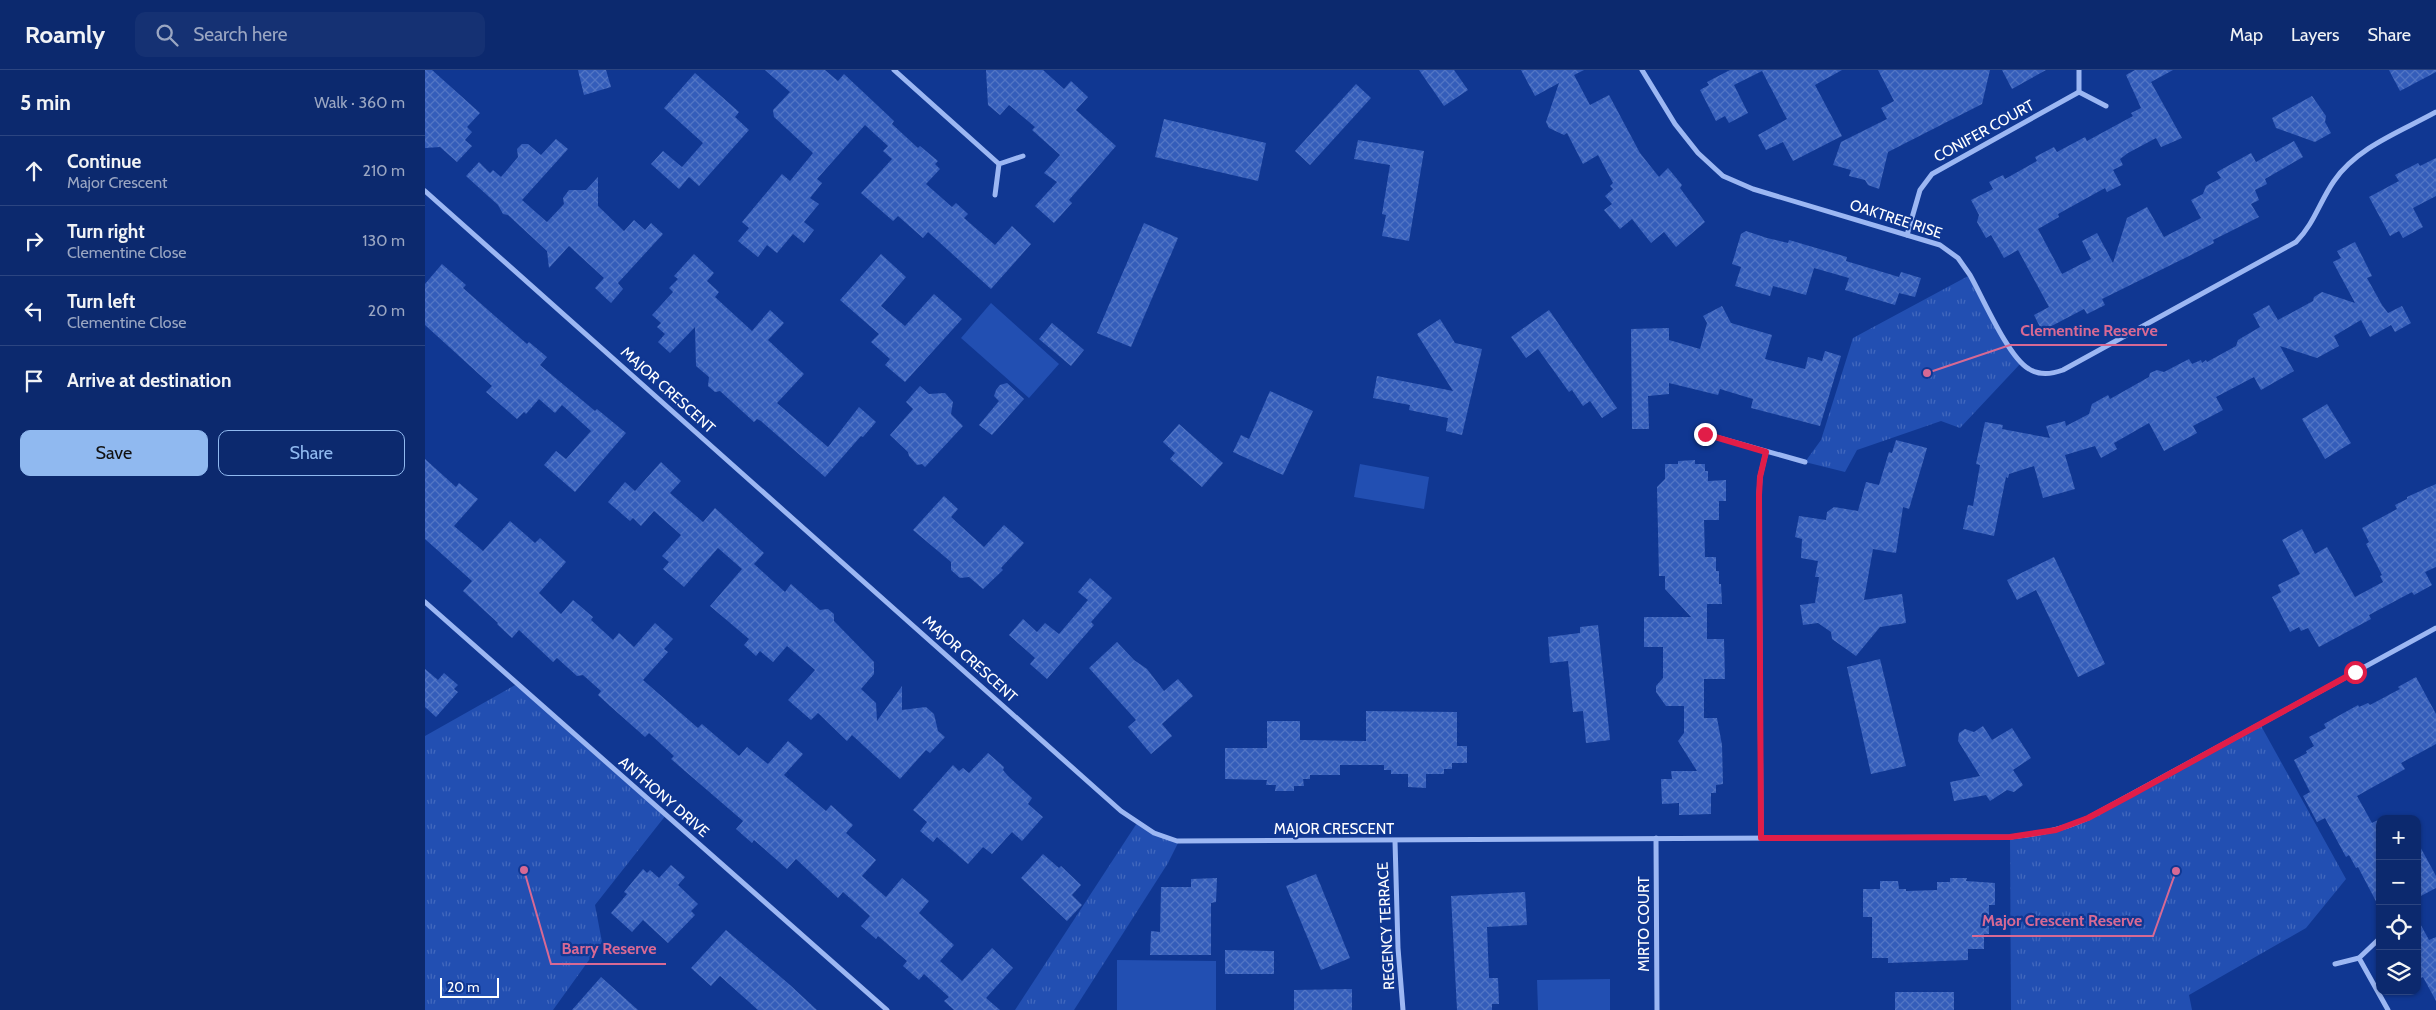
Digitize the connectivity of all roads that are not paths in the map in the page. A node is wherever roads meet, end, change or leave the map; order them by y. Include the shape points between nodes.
1 (894, 70) edge
2 (1642, 70) edge
3 (2079, 70) edge
4 (2079, 92) junction
5 (2106, 106) dead end
6 (2436, 112) edge
7 (1023, 156) dead end
8 (999, 164) junction
9 (425, 191) edge
10 (995, 195) dead end
11 (1907, 235) junction
12 (1705, 434) dead end
13 (1766, 452) junction
14 (1805, 462) dead end
15 (425, 602) edge
16 (2436, 628) edge
17 (1656, 838) junction
18 (1761, 838) junction
19 (1395, 841) junction
20 (2376, 942) edge
21 (2359, 958) junction
22 (2335, 964) dead end
23 (887, 1010) edge
24 (1403, 1010) edge
25 (1657, 1010) edge
26 (2388, 1010) edge

1 - 8 street
2 - 11 street, OAKTREE RISE via 1681,132 1723,176 1753,189
3 - 4 street
4 - 5 street
4 - 11 street, CONIFER COURT via 1933,174 1920,190
6 - 11 street, OAKTREE RISE via 2371,147 2346,168 2326,193 2313,222 2296,242 2054,373 2037,373 2015,356 1958,258 1940,245
7 - 8 street
8 - 10 street
9 - 19 street, MAJOR CRESCENT via 1132,820 1159,835 1188,842
12 - 13 street
13 - 14 street
13 - 18 street via 1759,495
15 - 23 street, ANTHONY DRIVE
16 - 18 street, MAJOR CRESCENT via 2124,799 2056,830 2010,837
17 - 18 street, MAJOR CRESCENT
17 - 19 street, MAJOR CRESCENT
17 - 25 street, MIRTO COURT
19 - 24 street, REGENCY TERRACE
20 - 21 street
21 - 22 street
21 - 26 street

